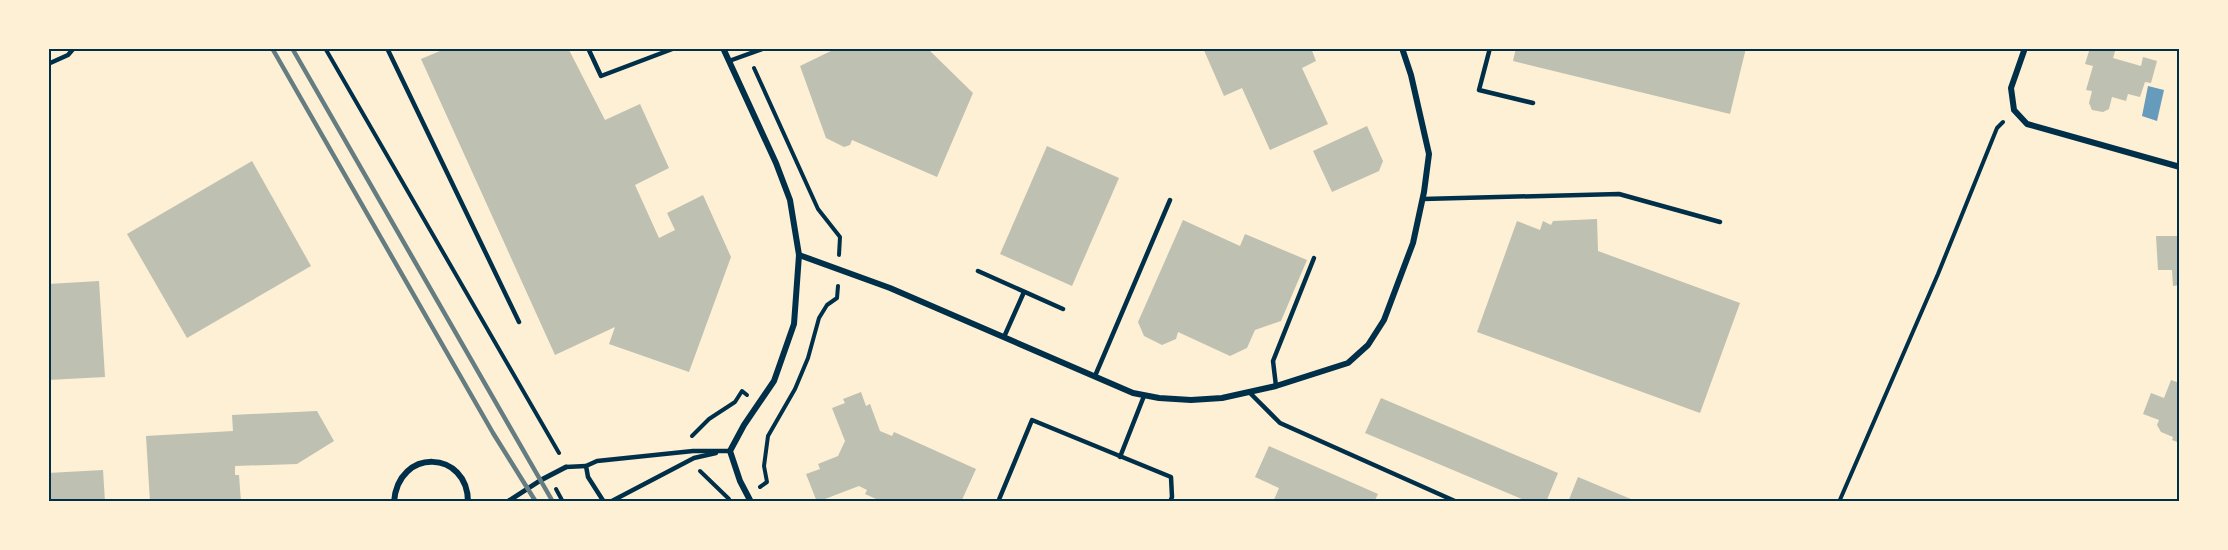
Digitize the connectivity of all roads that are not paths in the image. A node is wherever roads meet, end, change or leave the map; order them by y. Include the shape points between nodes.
1 (74, 48) edge
2 (387, 48) edge
3 (588, 48) edge
4 (652, 48) edge
5 (675, 48) edge
6 (723, 48) edge
7 (765, 48) edge
8 (1402, 48) edge
9 (1490, 48) edge
10 (2025, 48) edge
11 (655, 56) junction
12 (729, 61) junction
13 (48, 64) edge
14 (1533, 103) dead end
15 (2180, 167) edge
16 (1423, 199) junction
17 (1170, 200) dead end
18 (1720, 222) dead end
19 (799, 255) junction
20 (1314, 258) dead end
21 (978, 271) dead end
22 (1024, 292) junction
23 (1063, 309) dead end
24 (519, 321) dead end
25 (1004, 337) junction
26 (1095, 376) junction
27 (1276, 387) junction
28 (1249, 392) junction
29 (1144, 396) junction
30 (730, 451) junction
31 (1120, 457) junction
32 (586, 466) junction
33 (566, 467) joint
34 (394, 502) edge
35 (468, 502) edge
36 (507, 502) edge
37 (604, 502) edge
38 (610, 502) edge
39 (751, 502) edge
40 (998, 502) edge
41 (1170, 502) edge
42 (1457, 502) edge

1 - 13 lane
2 - 24 lane
3 - 11 lane via 601,76
4 - 11 lane
5 - 11 lane
6 - 12 street
7 - 12 lane
8 - 16 street via 1429,154
9 - 14 lane via 1479,90
10 - 15 street via 2011,88 2014,110 2027,124
12 - 19 street via 790,200
16 - 18 lane via 1619,194
16 - 27 street via 1413,243 1384,320 1368,345 1348,363
17 - 26 lane
19 - 25 street via 890,288
19 - 30 street via 794,324 774,381
20 - 27 lane via 1273,361
21 - 22 lane
22 - 23 lane
22 - 25 lane
25 - 26 street
26 - 29 street
27 - 28 street
28 - 29 street via 1191,400
28 - 42 lane via 1280,423
29 - 31 lane
30 - 32 lane via 693,451
30 - 38 lane via 694,458
30 - 39 street
31 - 40 lane via 1032,420
31 - 41 lane via 1171,477
32 - 33 lane
32 - 37 lane via 588,477
33 - 36 street
34 - 35 street via 402,476 413,466 426,462 453,469 468,492

